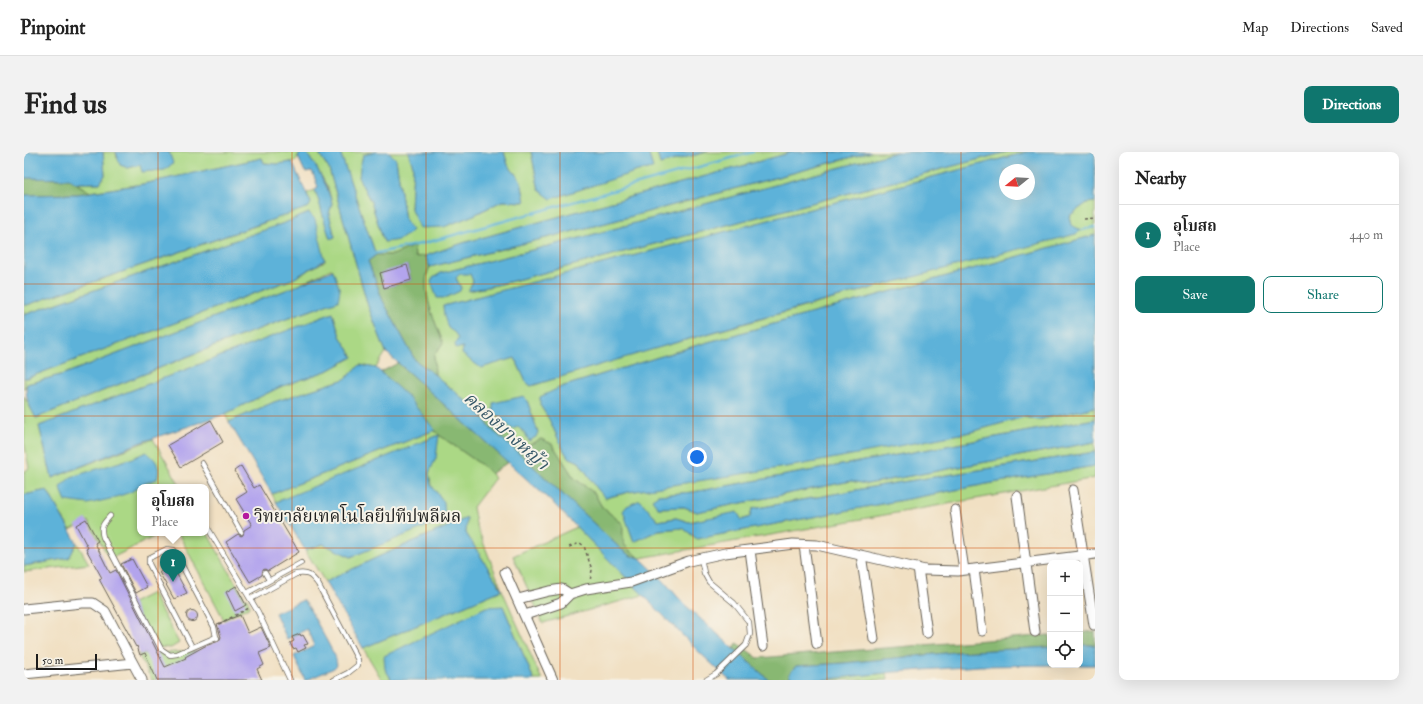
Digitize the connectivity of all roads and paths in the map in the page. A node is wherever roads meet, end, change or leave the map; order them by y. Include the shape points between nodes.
1 (1095, 218) edge
2 (1084, 219) dead end
3 (202, 462) dead end
4 (1073, 490) dead end
5 (1018, 496) dead end
6 (955, 510) dead end
7 (110, 516) dead end
8 (209, 529) edge
9 (241, 532) dead end
10 (804, 545) junction
11 (569, 547) dead end
12 (750, 550) junction
13 (1095, 554) edge
14 (860, 555) junction
15 (1084, 555) junction
16 (701, 558) junction
17 (1026, 562) junction
18 (301, 563) dead end
19 (918, 568) junction
20 (974, 569) junction
21 (964, 570) junction
22 (505, 572) dead end
23 (265, 573) dead end
24 (269, 580) junction
25 (589, 588) junction
26 (247, 593) junction
27 (570, 594) junction
28 (251, 599) junction
29 (518, 599) junction
30 (254, 605) junction
31 (24, 609) edge
32 (525, 615) junction
33 (1094, 625) edge
34 (214, 627) junction
35 (982, 631) dead end
36 (1035, 632) dead end
37 (928, 633) dead end
38 (874, 639) dead end
39 (817, 644) dead end
40 (763, 646) dead end
41 (192, 647) junction
42 (133, 663) junction
43 (24, 674) edge
44 (142, 680) edge
45 (290, 680) edge
46 (334, 680) edge
47 (554, 680) edge
48 (706, 680) edge

1 - 2 path
3 - 9 lane
4 - 15 street
5 - 17 street
6 - 21 street
7 - 41 lane via 101,530 103,537 161,648 170,654 177,654
8 - 26 lane
10 - 12 street via 793,544
10 - 14 street via 818,545
10 - 39 street
11 - 25 path via 580,543 584,546 592,570
12 - 16 street
12 - 40 street
13 - 15 street
14 - 19 street
14 - 38 street
15 - 17 street
15 - 33 street
16 - 25 street via 631,582
16 - 48 lane via 709,582 734,603 749,622 750,634 746,645
17 - 20 street
17 - 36 street
18 - 24 lane
19 - 21 street
19 - 37 street
20 - 21 street
20 - 35 street
22 - 29 street
23 - 24 lane
24 - 26 lane
25 - 27 street
26 - 28 lane
27 - 29 street via 562,589
27 - 32 street via 562,603
28 - 30 lane
28 - 46 lane via 296,574 312,575 358,660 355,668
29 - 32 street
30 - 34 path
30 - 45 lane
31 - 42 street via 82,603 98,605 105,611
32 - 47 street
34 - 41 lane via 217,639
34 - 41 lane via 174,550 167,549 149,558 149,564
42 - 43 street
42 - 44 street

